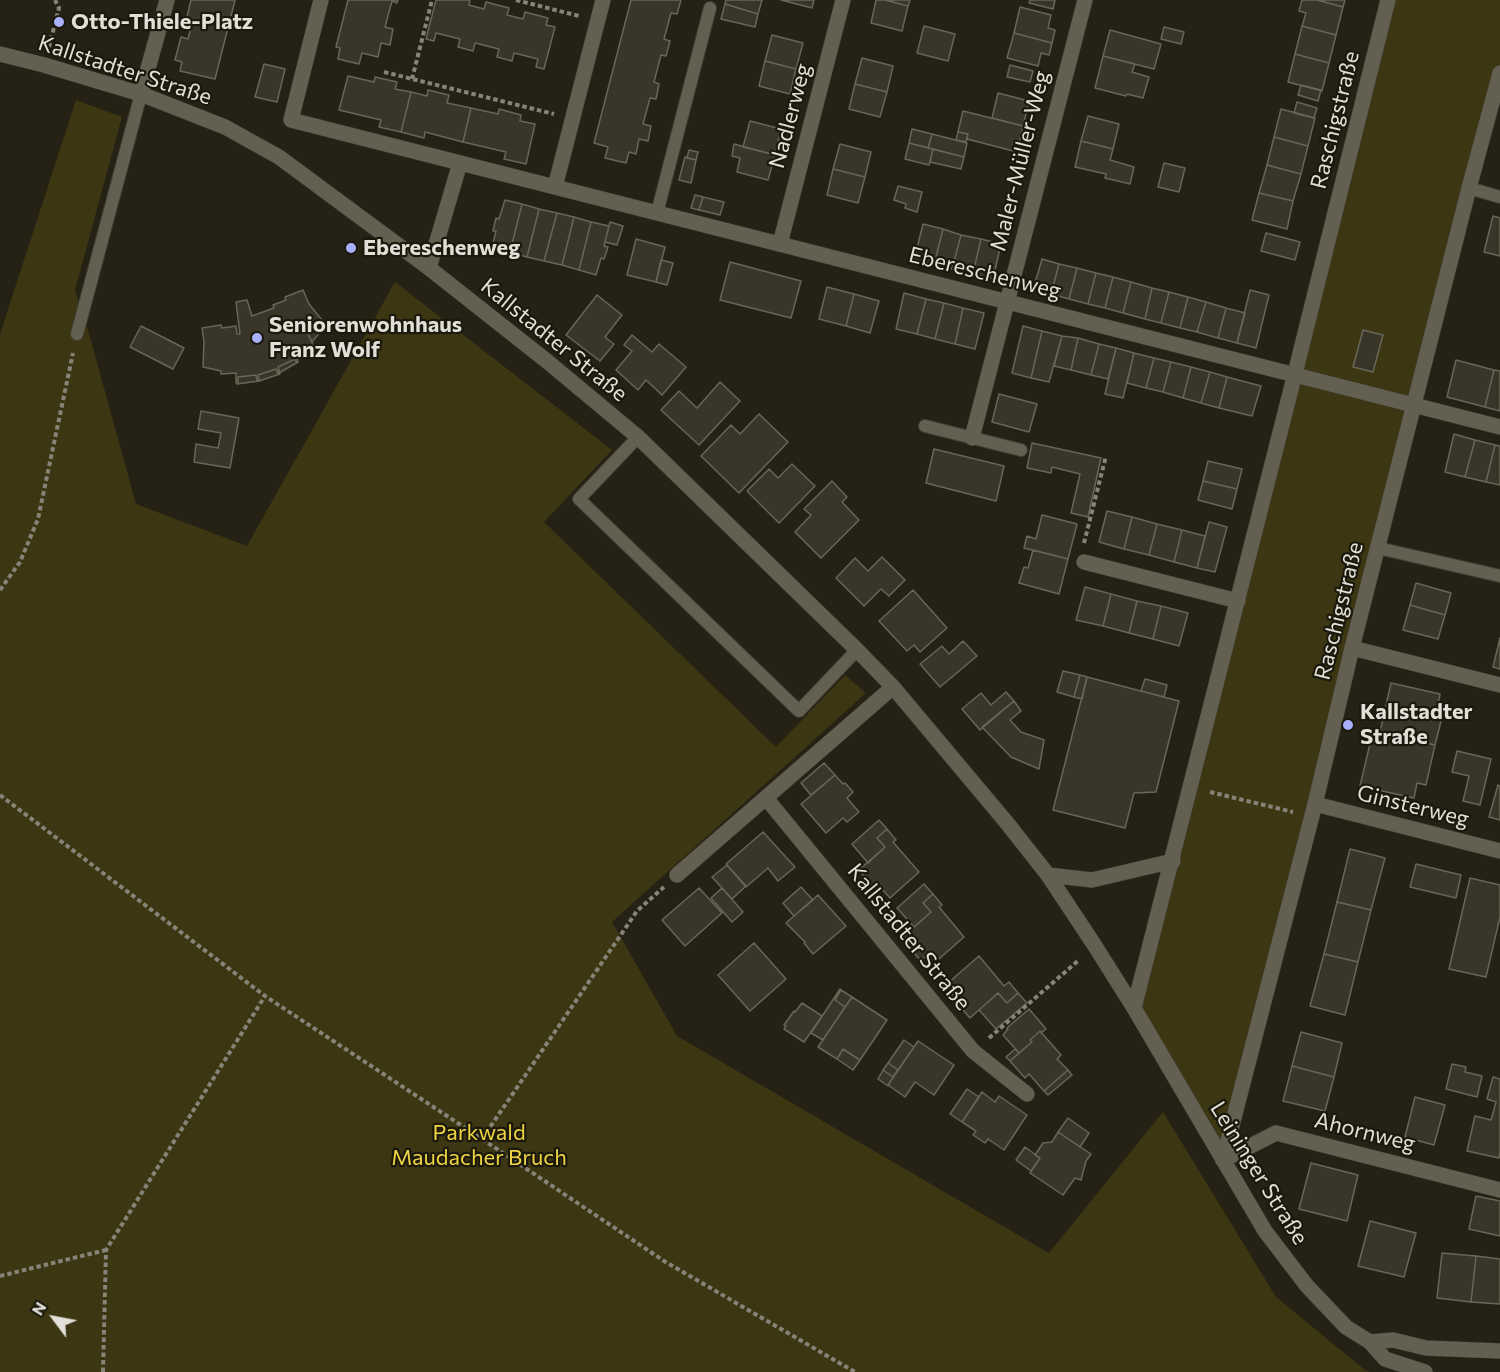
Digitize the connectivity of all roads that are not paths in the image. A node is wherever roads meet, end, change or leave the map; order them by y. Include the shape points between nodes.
1 (167, 0) edge
2 (321, 0) edge
3 (603, 0) edge
4 (843, 0) edge
5 (1085, 0) edge
6 (1388, 0) edge
7 (710, 8) dead end
8 (0, 54) edge
9 (1500, 73) edge
10 (141, 94) junction
11 (1494, 120) edge
12 (460, 163) junction
13 (555, 187) junction
14 (1469, 188) junction
15 (1500, 196) edge
16 (657, 213) junction
17 (780, 244) junction
18 (429, 268) junction
19 (1007, 302) junction
20 (77, 334) road end
21 (1296, 375) junction
22 (1414, 405) junction
23 (925, 426) dead end
24 (1500, 427) edge
25 (638, 437) junction
26 (972, 438) junction
27 (1022, 450) dead end
28 (1378, 548) junction
29 (1084, 562) road end
30 (1500, 576) edge
31 (1238, 601) junction
32 (1352, 648) junction
33 (857, 650) junction
34 (1500, 685) edge
35 (893, 687) junction
36 (766, 798) junction
37 (1315, 804) junction
38 (1500, 851) edge
39 (1173, 861) junction
40 (677, 875) road end
41 (1048, 875) junction
42 (1134, 1008) junction
43 (1027, 1094) dead end
44 (1223, 1160) junction
45 (1500, 1190) edge
46 (1370, 1342) junction
47 (1500, 1351) edge
48 (1425, 1372) edge

1 - 10 street
2 - 12 street, Ebereschenweg via 291,120
3 - 13 street
4 - 17 street, Nadlerweg
5 - 19 street, Maler-Müller-Weg
6 - 21 street, Raschigstraße
7 - 16 lane
8 - 10 street, Kallstadter Straße
9 - 11 street, Raschigstraße
10 - 18 street, Kallstadter Straße via 225,127 279,157
10 - 20 lane
11 - 14 street, Raschigstraße
12 - 13 street, Ebereschenweg
12 - 18 street
13 - 16 street, Ebereschenweg
14 - 15 lane
14 - 22 street, Raschigstraße
16 - 17 street, Ebereschenweg
17 - 19 street, Ebereschenweg
18 - 25 street, Kallstadter Straße
19 - 21 street, Ebereschenweg
19 - 26 street, Maler-Müller-Weg
21 - 22 street, Ebereschenweg
21 - 31 street, Raschigstraße
22 - 24 street, Ebereschenweg
22 - 28 street, Raschigstraße
23 - 26 lane
25 - 33 street, Kallstadter Straße
25 - 33 lane via 579,499 800,711
26 - 27 lane
28 - 30 lane
28 - 32 street, Raschigstraße
29 - 31 street
31 - 39 street, Raschigstraße
32 - 34 street
32 - 37 street, Raschigstraße
33 - 35 street, Kallstadter Straße
35 - 36 street
35 - 41 street, Kallstadter Straße
36 - 40 street
36 - 43 street, Kallstadter Straße via 974,1051
37 - 38 street, Ginsterweg
37 - 44 street, Raschigstraße
39 - 41 street via 1092,880
39 - 42 street, Raschigstraße
41 - 42 street, Kallstadter Straße
42 - 44 street, Leininger Straße
44 - 45 street, Ahornweg via 1276,1133
44 - 46 street, Leininger Straße via 1265,1231 1307,1286 1346,1327
46 - 47 street via 1393,1340 1426,1348
46 - 48 street, Leininger Straße via 1386,1359

